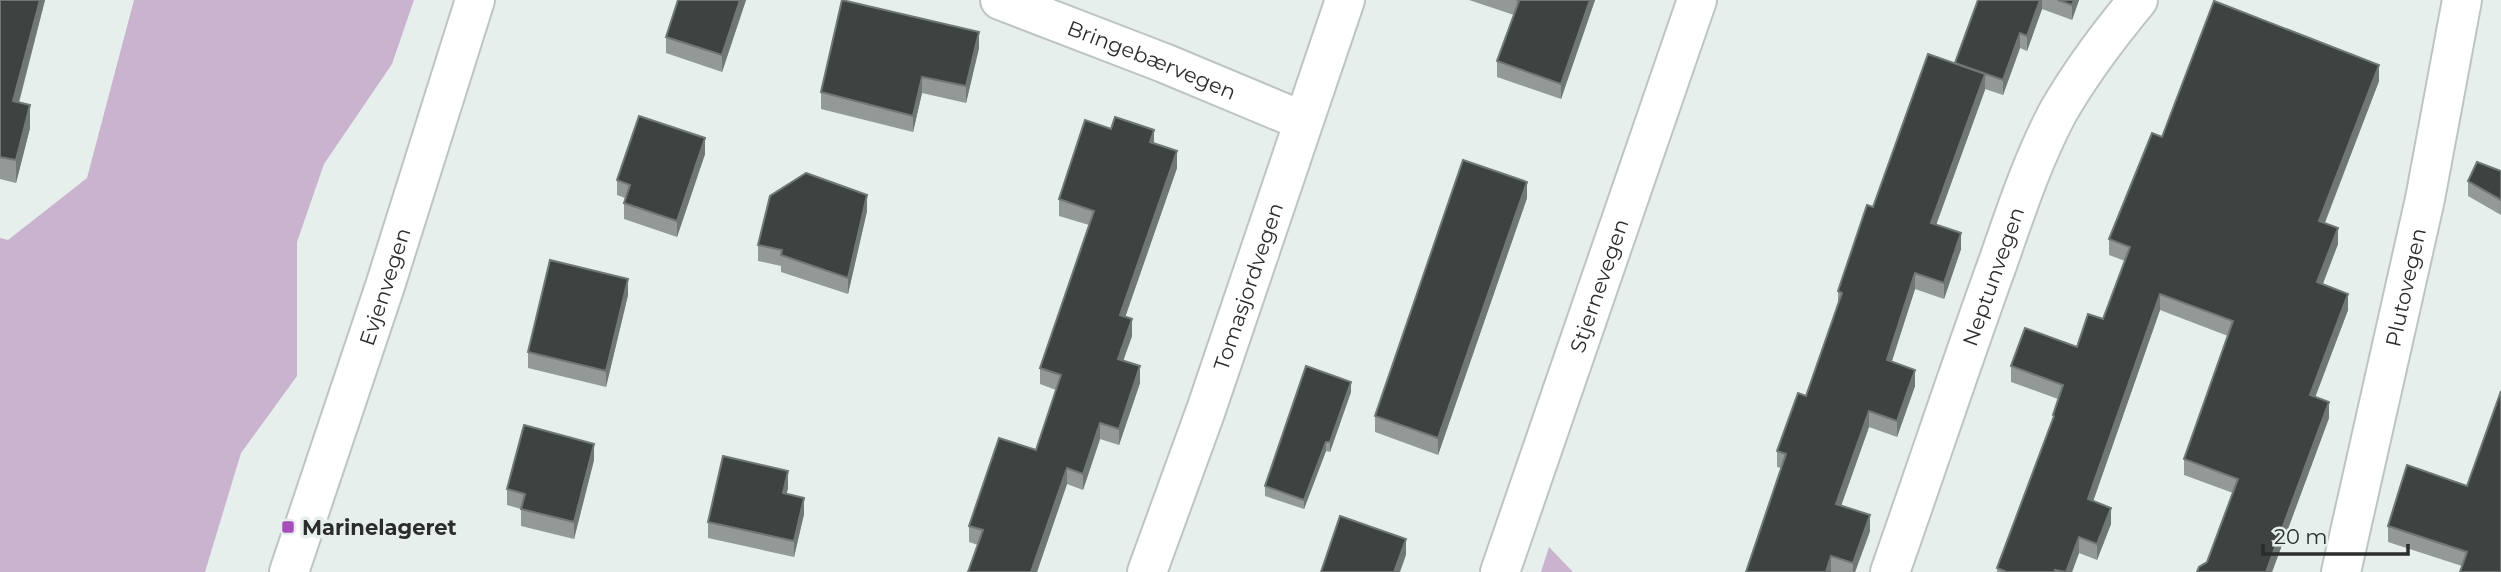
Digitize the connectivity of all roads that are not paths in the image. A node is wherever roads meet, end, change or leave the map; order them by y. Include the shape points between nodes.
1 (475, 0) edge
2 (1000, 0) edge
3 (1345, 0) edge
4 (1697, 0) edge
5 (2138, 0) edge
6 (2462, 0) edge
7 (1303, 121) junction
8 (289, 572) edge
9 (1147, 572) edge
10 (1500, 572) edge
11 (1891, 572) edge
12 (2341, 572) edge

1 - 8 street, Evjenvegen
2 - 7 street, Bringebærvegen
3 - 7 street, Tomasjordvegen
4 - 10 street, Stjernevegen
5 - 11 street, Neptunvegen via 2078,78 2030,173
6 - 12 street, Plutovegen via 2425,199
7 - 9 street, Tomasjordvegen

